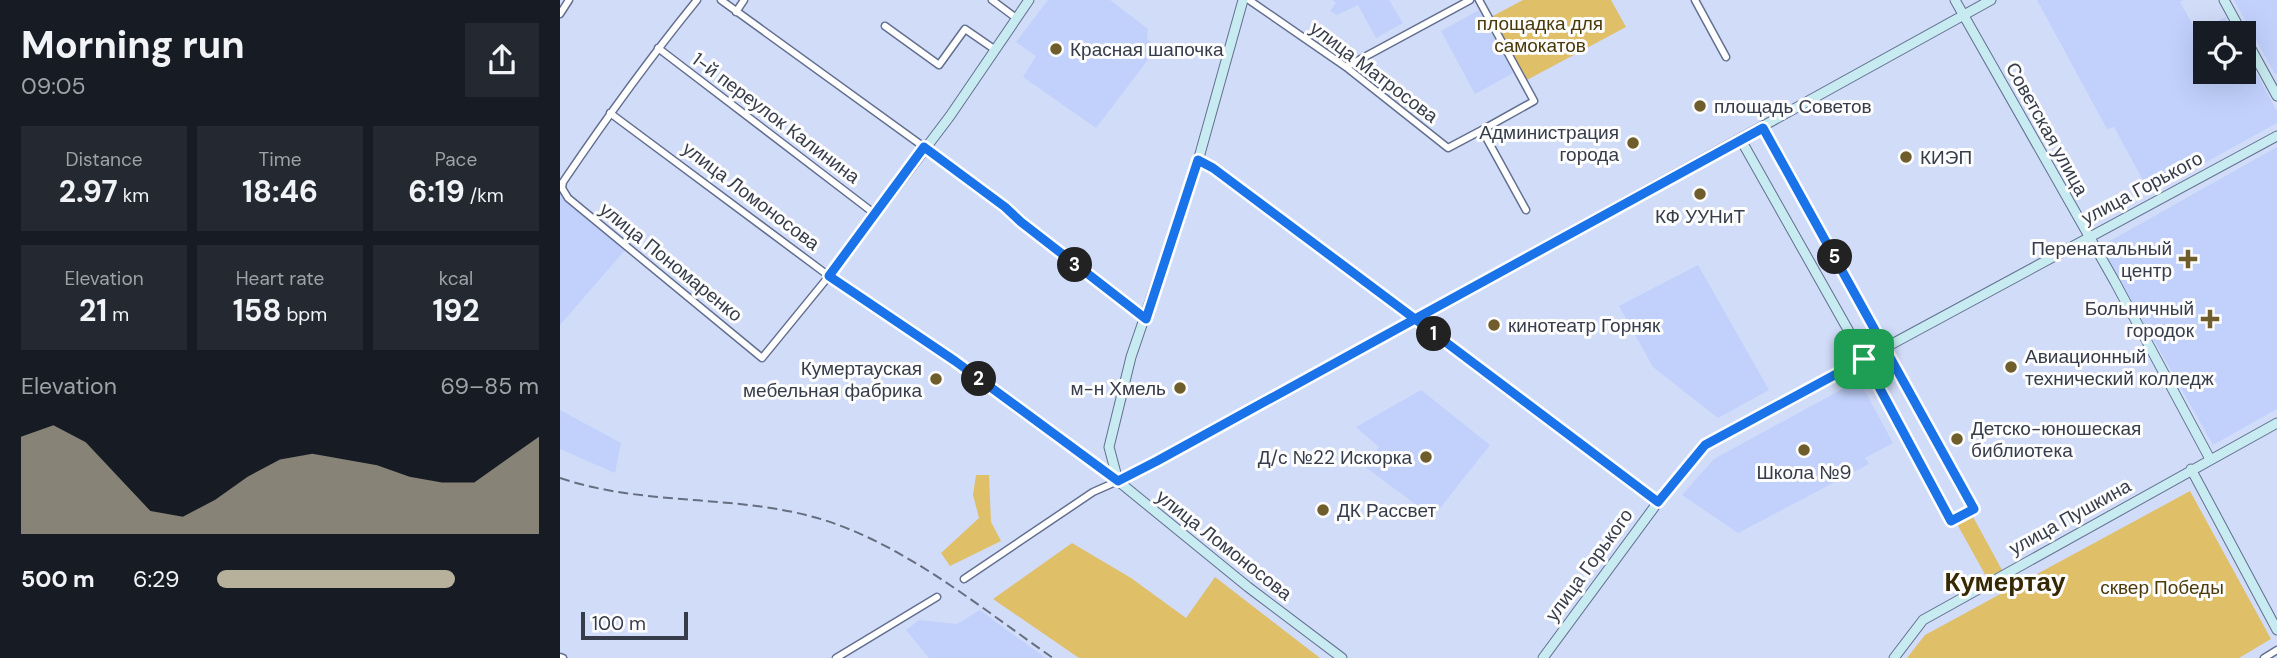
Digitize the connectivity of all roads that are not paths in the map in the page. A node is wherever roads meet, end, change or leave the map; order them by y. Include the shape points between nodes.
1 (569, 0) edge
2 (697, 0) edge
3 (721, 0) edge
4 (744, 0) edge
5 (992, 0) edge
6 (1029, 0) edge
7 (1246, 0) edge
8 (1470, 0) edge
9 (1479, 0) edge
10 (1695, 0) edge
11 (1955, 0) edge
12 (1991, 0) edge
13 (2224, 0) edge
14 (736, 12) junction
15 (560, 14) edge
16 (1963, 15) junction
17 (1016, 18) junction
18 (2235, 21) edge
19 (886, 26) dead end
20 (658, 48) junction
21 (994, 50) junction
22 (1726, 57) dead end
23 (2256, 58) edge
24 (1346, 67) junction
25 (2277, 96) edge
26 (610, 113) junction
27 (1763, 128) junction
28 (1482, 130) junction
29 (2277, 136) edge
30 (1741, 139) junction
31 (924, 147) junction
32 (1198, 160) junction
33 (1526, 211) dead end
34 (875, 214) junction
35 (2087, 236) junction
36 (829, 276) junction
37 (1146, 319) junction
38 (1415, 319) junction
39 (1884, 348) junction
40 (1864, 359) junction
41 (2277, 423) edge
42 (2210, 459) junction
43 (2191, 469) junction
44 (1118, 481) junction
45 (1658, 502) junction
46 (964, 579) dead end
47 (937, 597) dead end
48 (2277, 630) edge
49 (2277, 650) edge
50 (836, 658) edge
51 (1342, 658) edge
52 (1544, 658) edge
53 (1894, 658) edge
54 (2264, 658) edge

1 - 15 street
2 - 20 street
3 - 14 street
4 - 14 street
5 - 17 street
6 - 17 street
7 - 24 street, улица Матросова
7 - 32 street
8 - 24 street
9 - 28 street, улица Матросова via 1534,101
10 - 22 street
11 - 16 street, Советская улица
12 - 16 street
13 - 18 street
14 - 31 street
16 - 27 street
16 - 35 street, Советская улица
17 - 21 street
19 - 21 street via 939,65 965,29
20 - 26 street
20 - 34 street, 1-й переулок Калинина
21 - 31 street
23 - 25 street
24 - 28 street, улица Матросова via 1448,148
26 - 36 street, улица Ломоносова
26 - 36 street, улица Пономаренко via 563,182 568,198 762,358
27 - 30 street
27 - 39 street
28 - 33 street
29 - 35 street, улица Горького
30 - 38 street
30 - 40 street
31 - 34 street
31 - 37 street
32 - 37 street
32 - 38 street
34 - 36 street
35 - 39 street, улица Горького
35 - 42 street, Советская улица
36 - 44 street, улица Ломоносова via 955,361
37 - 44 street via 1131,357 1109,447
38 - 44 street
38 - 45 street
39 - 40 street, улица Горького
39 - 40 street via 1974,509 1951,521
40 - 45 street, улица Горького via 1705,445
41 - 42 street, улица Пушкина
42 - 43 street, улица Пушкина
43 - 48 street
43 - 53 street, улица Пушкина via 1923,620
44 - 46 street via 1093,492
44 - 51 street, улица Ломоносова
45 - 52 street, улица Горького
47 - 50 street
49 - 54 street

